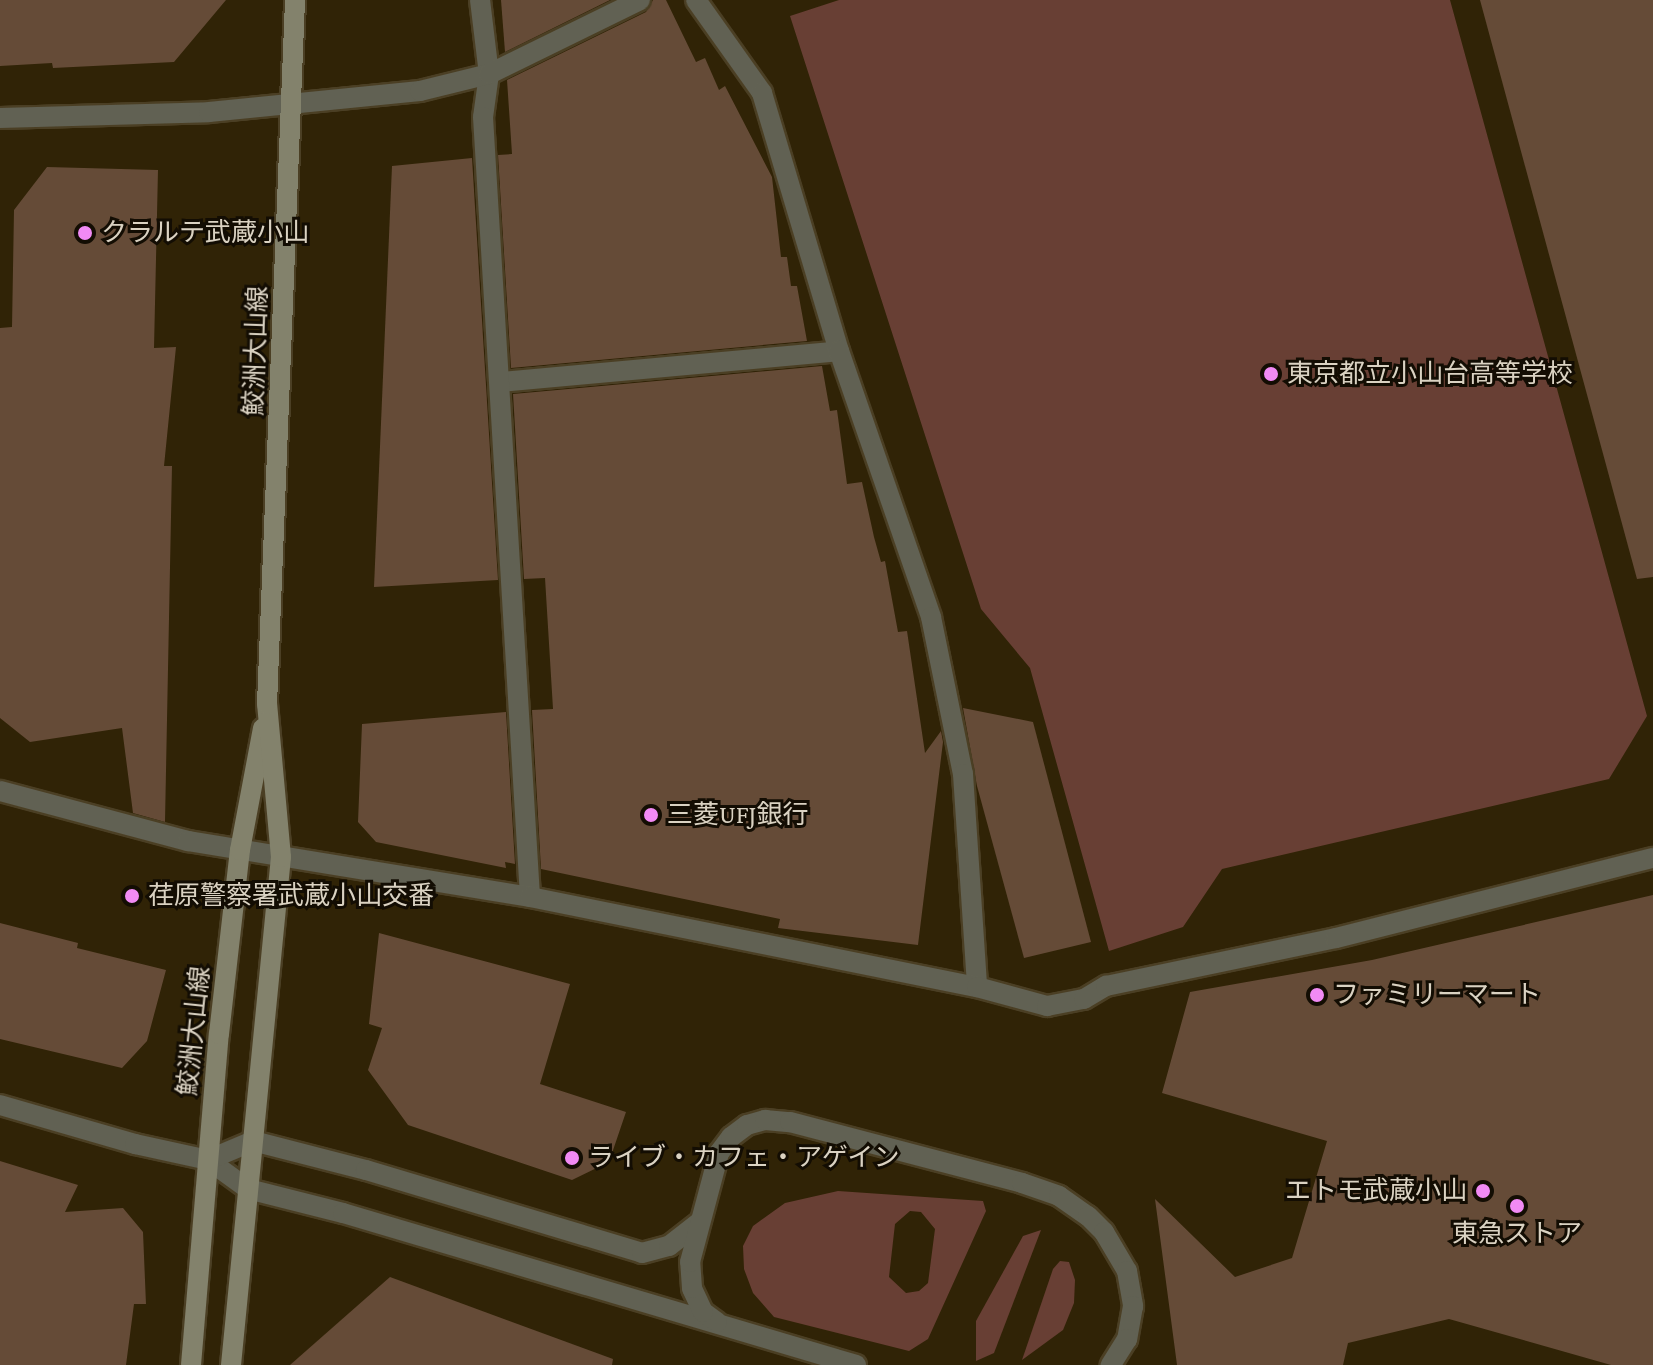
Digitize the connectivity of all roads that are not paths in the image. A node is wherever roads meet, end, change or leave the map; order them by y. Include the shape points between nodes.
1 (295, 0) edge
2 (480, 0) edge
3 (640, 0) edge
4 (696, 0) edge
5 (489, 74) junction
6 (291, 104) junction
7 (0, 118) edge
8 (839, 351) junction
9 (501, 382) junction
10 (267, 704) junction
11 (0, 791) edge
12 (240, 850) junction
13 (281, 857) junction
14 (1653, 858) edge
15 (530, 897) junction
16 (977, 987) junction
17 (0, 1105) edge
18 (253, 1141) junction
19 (208, 1160) junction
20 (248, 1189) junction
21 (700, 1222) junction
22 (723, 1327) junction
23 (191, 1365) edge
24 (231, 1365) edge
25 (856, 1365) edge
26 (1111, 1365) edge

1 - 6 main road, 鮫洲大山線
2 - 5 street
3 - 5 street
4 - 8 street via 762,93
5 - 6 street via 420,91
5 - 9 street via 483,117
6 - 7 street via 209,112
6 - 10 main road, 鮫洲大山線
8 - 9 street
8 - 16 street via 931,617 963,774
9 - 15 street
10 - 12 main road, 鮫洲大山線
10 - 13 main road, 鮫洲大山線
11 - 12 street
12 - 13 street
12 - 19 main road, 鮫洲大山線
13 - 15 street
13 - 18 main road, 鮫洲大山線
14 - 16 street via 1336,938 1106,986 1084,999 1047,1006
15 - 16 street
17 - 19 street
18 - 19 street
18 - 20 main road, 鮫洲大山線
18 - 21 street via 642,1253 669,1246
19 - 20 street
19 - 23 main road, 鮫洲大山線
20 - 22 street
20 - 24 main road, 鮫洲大山線
21 - 22 street via 690,1262 692,1288 703,1312
21 - 26 street via 719,1153 747,1125 765,1120 790,1122 1022,1183 1059,1196 1088,1216 1127,1271 1133,1306 1127,1339
22 - 25 street

